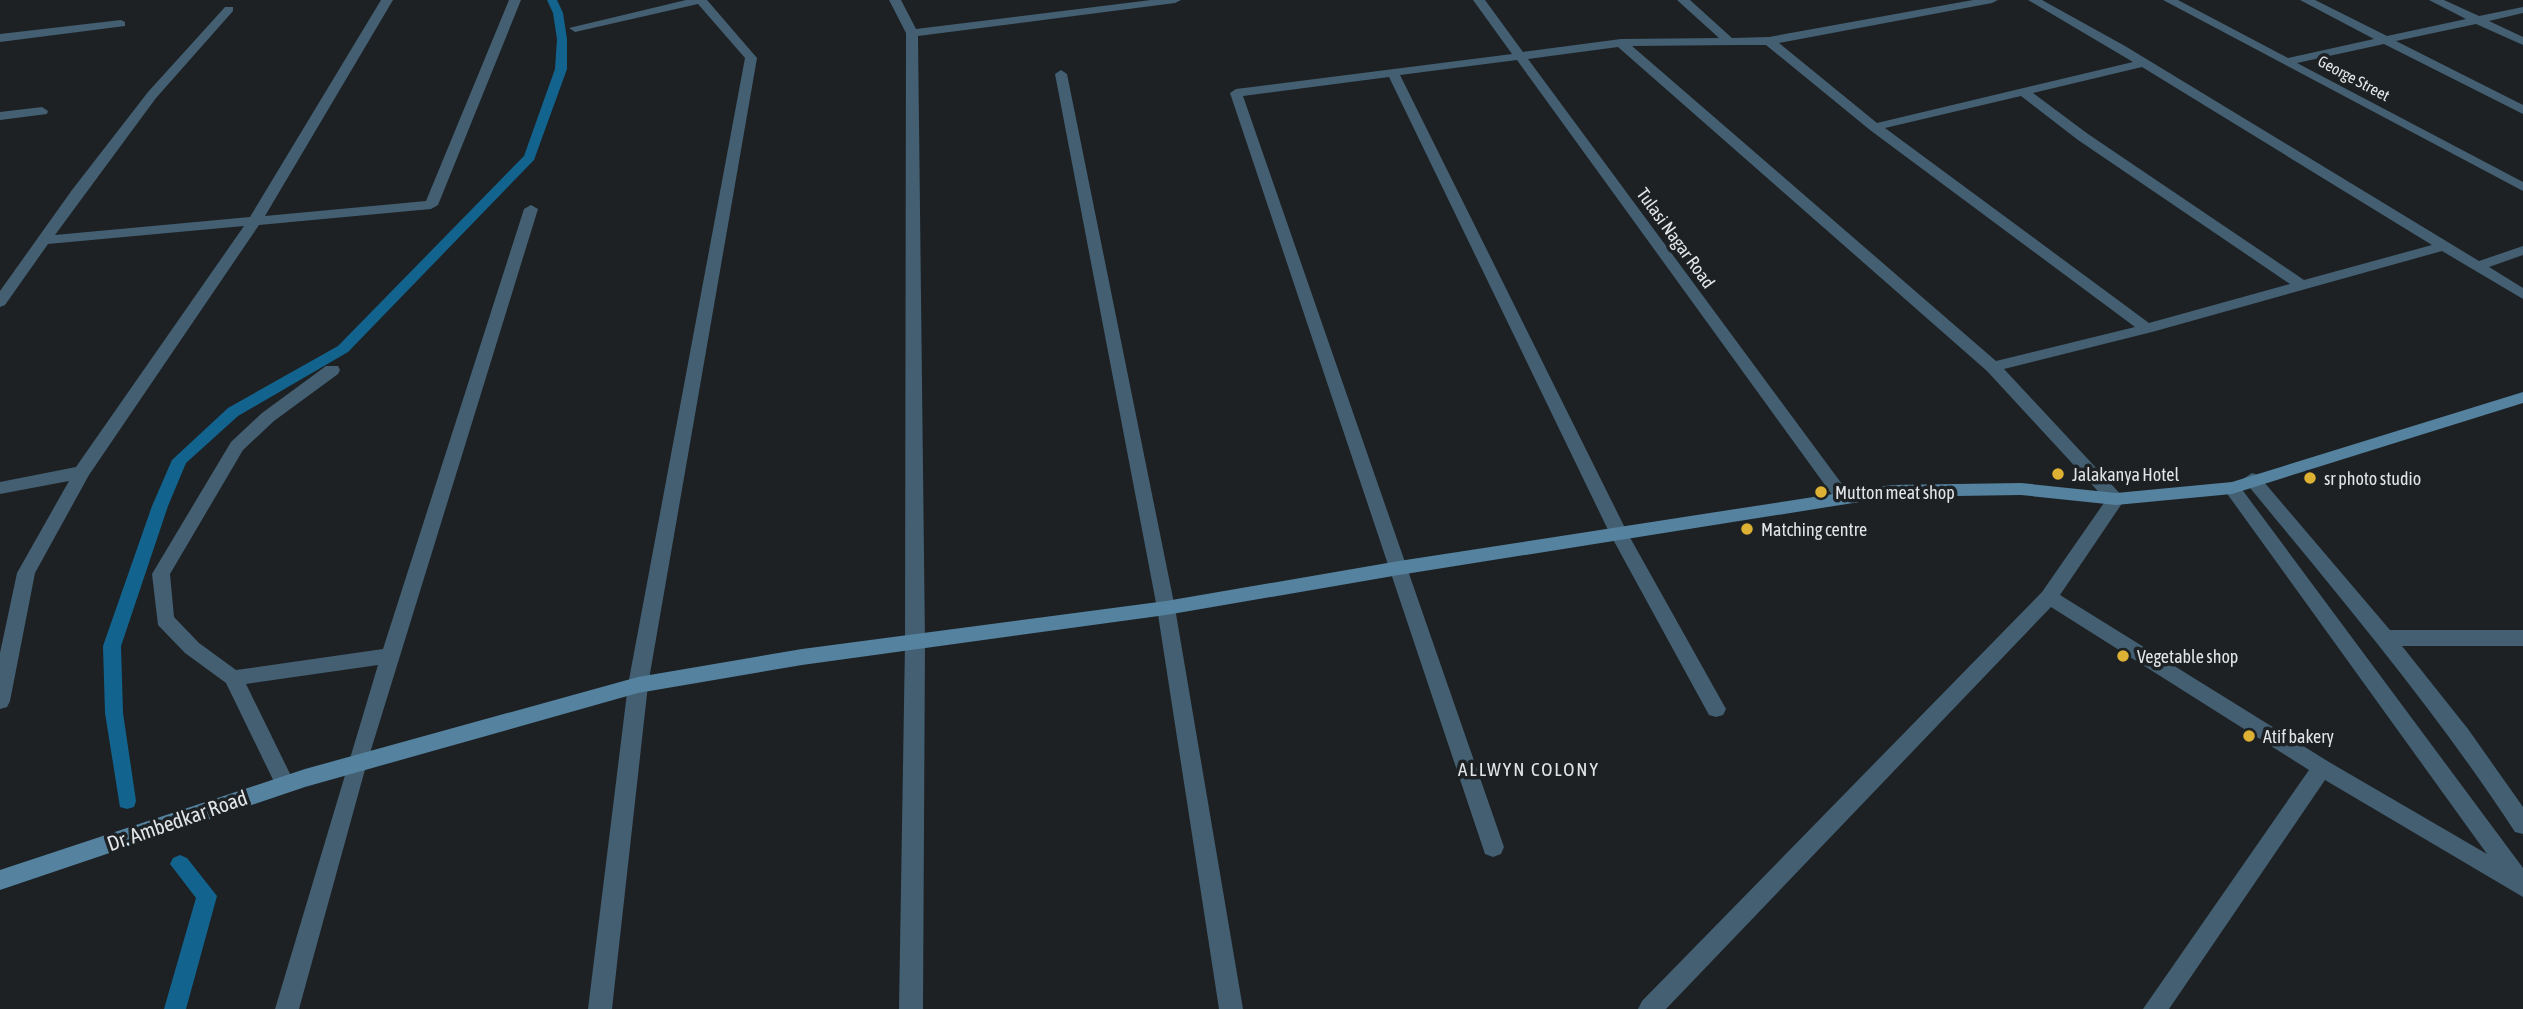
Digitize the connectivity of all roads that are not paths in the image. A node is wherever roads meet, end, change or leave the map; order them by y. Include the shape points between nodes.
1 (387, 0) edge
2 (515, 0) edge
3 (895, 0) edge
4 (1175, 0) edge
5 (1479, 0) edge
6 (1683, 0) edge
7 (1992, 0) edge
8 (2034, 0) edge
9 (2169, 0) edge
10 (2306, 0) edge
11 (2435, 0) edge
12 (229, 9) dead end
13 (2523, 10) edge
14 (2475, 19) junction
15 (121, 24) dead end
16 (575, 28) dead end
17 (912, 33) junction
18 (0, 38) edge
19 (1769, 41) junction
20 (2386, 41) junction
21 (2523, 41) edge
22 (1621, 43) junction
23 (1731, 43) junction
24 (1519, 57) junction
25 (2285, 62) junction
26 (2143, 63) junction
27 (1393, 73) junction
28 (1062, 74) dead end
29 (2022, 91) junction
30 (2523, 110) edge
31 (42, 111) dead end
32 (0, 116) edge
33 (1875, 127) junction
34 (2523, 187) edge
35 (531, 209) dead end
36 (255, 221) junction
37 (44, 240) junction
38 (2446, 245) junction
39 (2523, 250) edge
40 (2479, 266) junction
41 (2302, 286) junction
42 (2523, 293) edge
43 (0, 302) edge
44 (2147, 329) junction
45 (1993, 367) junction
46 (332, 369) dead end
47 (2523, 397) edge
48 (82, 471) junction
49 (2252, 479) junction
50 (0, 488) edge
51 (2232, 488) junction
52 (1844, 499) junction
53 (2116, 499) junction
54 (1619, 534) junction
55 (1399, 568) junction
56 (2049, 597) junction
57 (1166, 608) junction
58 (2384, 638) junction
59 (2523, 638) edge
60 (915, 643) junction
61 (390, 656) junction
62 (233, 678) junction
63 (638, 685) junction
64 (0, 701) edge
65 (1716, 709) dead end
66 (356, 766) junction
67 (2322, 768) junction
68 (285, 784) junction
69 (2523, 825) edge
70 (1493, 847) dead end
71 (0, 880) edge
72 (2523, 887) edge
73 (287, 1009) edge
74 (600, 1009) edge
75 (911, 1009) edge
76 (1231, 1009) edge
77 (1650, 1009) edge
78 (2155, 1009) edge

1 - 36 street
2 - 36 street via 431,205
3 - 17 street
4 - 17 street
5 - 24 street, Tulasi Nagar Road
6 - 23 street
7 - 19 street
8 - 26 street
9 - 25 street, George Street
10 - 20 street
11 - 14 street
12 - 37 street via 152,95
13 - 14 street
14 - 20 street
14 - 21 street
15 - 18 street
16 - 63 street via 701,0 751,58
17 - 60 street
19 - 23 street
19 - 33 street
20 - 25 street
20 - 30 street
22 - 23 street
22 - 24 street
22 - 45 street
24 - 27 street
24 - 52 street, Tulasi Nagar Road
25 - 34 street, George Street
26 - 29 street
26 - 38 street
27 - 54 street
27 - 55 street via 1236,93
28 - 57 street
29 - 33 street
29 - 41 street
31 - 32 street
33 - 44 street
35 - 61 street
36 - 37 street
36 - 48 street
37 - 43 street
38 - 40 street
38 - 41 street
39 - 40 street
40 - 42 street
41 - 44 street
44 - 45 street
45 - 53 street
46 - 62 street via 237,446 161,574 165,620 192,648
47 - 49 street, Dr. Ambedkar Road
48 - 50 street
48 - 64 street via 26,573
49 - 51 street, Dr. Ambedkar Road
49 - 58 street
51 - 53 street, Dr. Ambedkar Road
51 - 72 street
52 - 53 street, Dr. Ambedkar Road via 1891,491 2021,489
52 - 54 street, Dr. Ambedkar Road
53 - 56 street
54 - 55 street, Dr. Ambedkar Road
54 - 65 street
55 - 57 street, Dr. Ambedkar Road
55 - 70 street
56 - 67 street
56 - 77 street
57 - 60 street, Dr. Ambedkar Road
57 - 76 street
58 - 59 street
58 - 69 street
60 - 63 street, Dr. Ambedkar Road
60 - 75 street
61 - 62 street
61 - 66 street
62 - 68 street
63 - 66 street, Dr. Ambedkar Road
63 - 74 street
66 - 68 street, Dr. Ambedkar Road
66 - 73 street
67 - 72 street
67 - 78 street
68 - 71 street, Dr. Ambedkar Road

